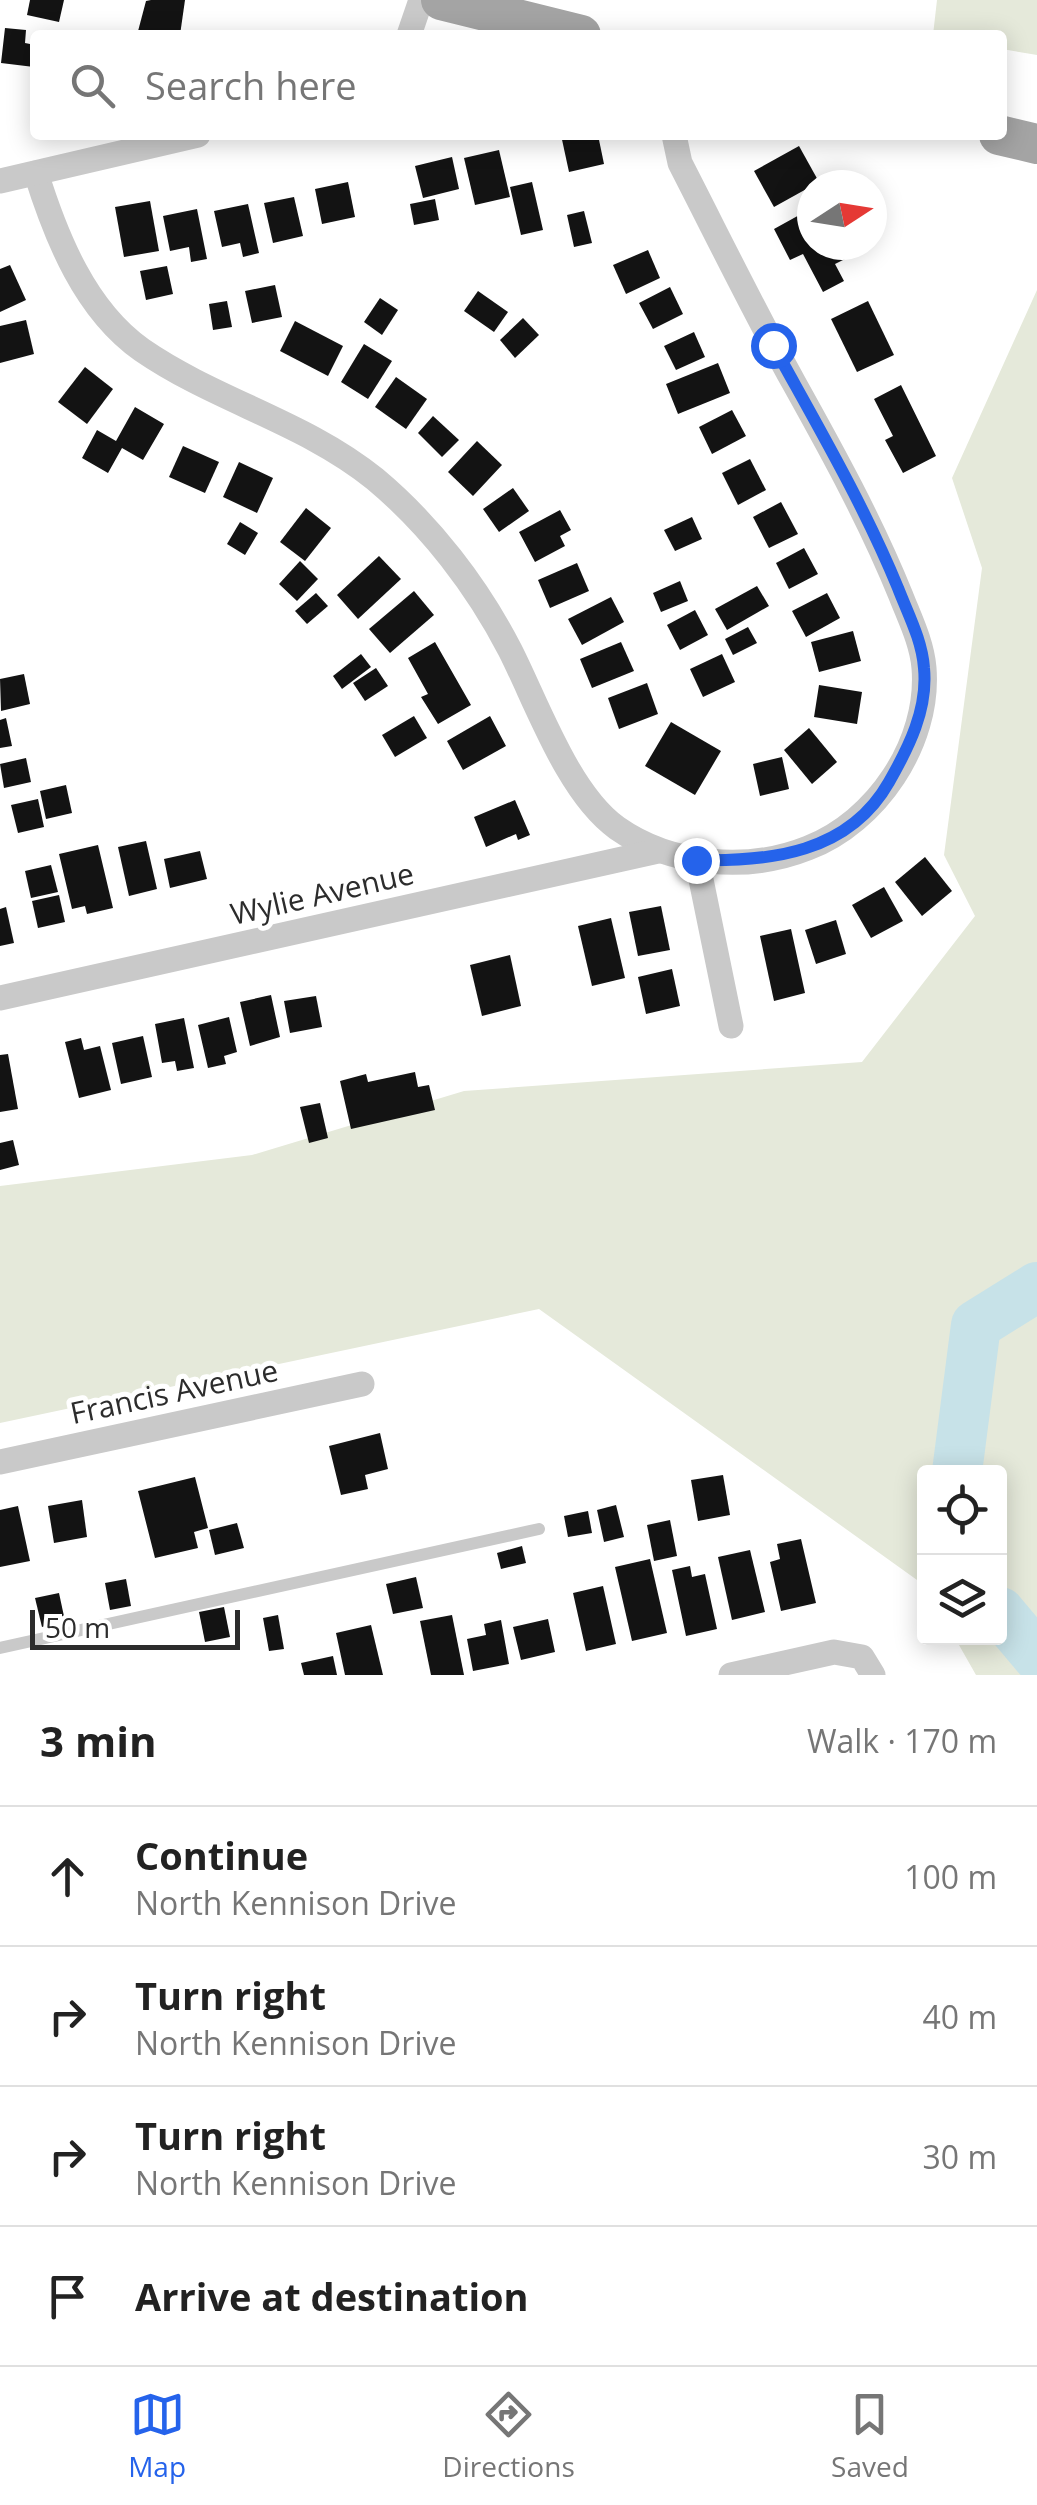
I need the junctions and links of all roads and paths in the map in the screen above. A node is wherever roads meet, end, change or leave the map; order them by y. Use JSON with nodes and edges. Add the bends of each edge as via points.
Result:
{"nodes":[{"id":1,"x":421,"y":0,"type":"edge"},
{"id":2,"x":442,"y":0,"type":"edge"},
{"id":3,"x":411,"y":30,"type":"edge"},
{"id":4,"x":562,"y":30,"type":"edge"},
{"id":5,"x":1007,"y":137,"type":"edge"},
{"id":6,"x":177,"y":140,"type":"edge"},
{"id":7,"x":676,"y":140,"type":"edge"},
{"id":8,"x":1037,"y":144,"type":"edge"},
{"id":9,"x":36,"y":173,"type":"junction"},
{"id":10,"x":0,"y":181,"type":"edge"},
{"id":11,"x":658,"y":851,"type":"junction"},
{"id":12,"x":696,"y":860,"type":"junction"},
{"id":13,"x":0,"y":998,"type":"edge"},
{"id":14,"x":732,"y":1026,"type":"dead end"},
{"id":15,"x":362,"y":1384,"type":"dead end"},
{"id":16,"x":0,"y":1462,"type":"edge"},
{"id":17,"x":540,"y":1529,"type":"dead end"},
{"id":18,"x":0,"y":1648,"type":"edge"},
{"id":19,"x":868,"y":1666,"type":"edge"},
{"id":20,"x":732,"y":1675,"type":"edge"}],
"edges":[{"from":1,"to":3,"type":"street"},
{"from":2,"to":4,"type":"main road"},
{"from":5,"to":8,"type":"main road"},
{"from":6,"to":9,"type":"street"},
{"from":7,"to":12,"type":"street","via":[[689,180],[872,526],[924,668],[922,709],[907,751],[862,816],[834,838],[786,857]]},
{"from":9,"to":10,"type":"street"},
{"from":9,"to":11,"type":"street","via":[[68,260],[139,348],[322,444],[375,479],[436,539],[507,644],[589,797],[615,827]]},
{"from":11,"to":12,"type":"street"},
{"from":11,"to":13,"type":"street","name":"Wylie Avenue"},
{"from":12,"to":14,"type":"street"},
{"from":15,"to":16,"type":"street","name":"Francis Avenue"},
{"from":17,"to":18,"type":"lane"},
{"from":19,"to":20,"type":"street","via":[[834,1652]]}]}
